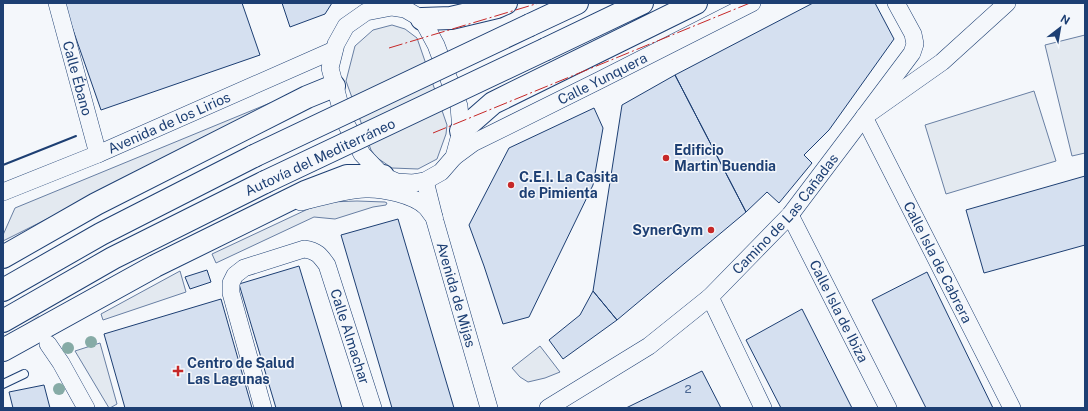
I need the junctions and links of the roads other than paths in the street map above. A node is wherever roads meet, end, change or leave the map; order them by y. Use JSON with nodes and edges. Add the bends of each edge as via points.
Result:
{"nodes":[{"id":1,"x":57,"y":3,"type":"edge"},
{"id":2,"x":577,"y":3,"type":"edge"},
{"id":3,"x":642,"y":3,"type":"edge"},
{"id":4,"x":696,"y":3,"type":"edge"},
{"id":5,"x":752,"y":3,"type":"edge"},
{"id":6,"x":896,"y":3,"type":"edge"},
{"id":7,"x":1007,"y":3,"type":"edge"},
{"id":8,"x":498,"y":4,"type":"edge"},
{"id":9,"x":364,"y":8,"type":"edge"},
{"id":10,"x":413,"y":10,"type":"edge"},
{"id":11,"x":334,"y":50,"type":"junction"},
{"id":12,"x":334,"y":86,"type":"junction"},
{"id":13,"x":864,"y":117,"type":"junction"},
{"id":14,"x":461,"y":131,"type":"junction"},
{"id":15,"x":98,"y":154,"type":"junction"},
{"id":16,"x":454,"y":156,"type":"junction"},
{"id":17,"x":383,"y":176,"type":"junction"},
{"id":18,"x":426,"y":181,"type":"junction"},
{"id":19,"x":3,"y":192,"type":"edge"},
{"id":20,"x":268,"y":211,"type":"junction"},
{"id":21,"x":790,"y":215,"type":"junction"},
{"id":22,"x":434,"y":217,"type":"junction"},
{"id":23,"x":3,"y":257,"type":"edge"},
{"id":24,"x":3,"y":290,"type":"edge"},
{"id":25,"x":710,"y":297,"type":"junction"},
{"id":26,"x":3,"y":321,"type":"edge"},
{"id":27,"x":48,"y":344,"type":"tunnel mouth"},
{"id":28,"x":3,"y":350,"type":"edge"},
{"id":29,"x":24,"y":374,"type":"dead end"},
{"id":30,"x":3,"y":384,"type":"edge"},
{"id":31,"x":86,"y":408,"type":"edge"},
{"id":32,"x":264,"y":408,"type":"edge"},
{"id":33,"x":372,"y":408,"type":"edge"},
{"id":34,"x":489,"y":408,"type":"edge"},
{"id":35,"x":548,"y":408,"type":"edge"},
{"id":36,"x":763,"y":408,"type":"edge"},
{"id":37,"x":888,"y":408,"type":"edge"},
{"id":38,"x":1012,"y":408,"type":"edge"}],
"edges":[{"from":1,"to":15,"type":"street","name":"Calle Ébano"},
{"from":2,"to":24,"type":"highway","name":"Autovía del Mediterráneo","bridge":true,"via":[[254,156],[101,234]]},
{"from":3,"to":26,"type":"highway","name":"Autovía del Mediterráneo","bridge":true,"via":[[265,182],[113,258]]},
{"from":4,"to":14,"type":"highway","via":[[493,103]]},
{"from":5,"to":16,"type":"street","name":"Calle Yunquera","via":[[480,140]]},
{"from":6,"to":13,"type":"street","via":[[913,34],[915,44],[912,52]]},
{"from":7,"to":13,"type":"street","name":"Camino de Las Cañadas","via":[[942,62]]},
{"from":8,"to":10,"type":"highway","via":[[451,18]]},
{"from":9,"to":10,"type":"street","via":[[392,7]]},
{"from":9,"to":11,"type":"street","via":[[346,26]]},
{"from":10,"to":14,"type":"street","via":[[436,45],[459,106]]},
{"from":11,"to":12,"type":"street","via":[[330,68]]},
{"from":11,"to":15,"type":"street","name":"Avenida de los Lirios"},
{"from":12,"to":17,"type":"street","via":[[344,120],[362,154]]},
{"from":12,"to":23,"type":"highway","via":[[307,97],[96,204]]},
{"from":13,"to":21,"type":"street","name":"Camino de Las Cañadas"},
{"from":13,"to":38,"type":"street","name":"Calle Isla de Cabrera"},
{"from":14,"to":16,"type":"street"},
{"from":15,"to":19,"type":"street","name":"Avenida de los Lirios"},
{"from":16,"to":18,"type":"street","via":[[441,172]]},
{"from":17,"to":18,"type":"street","via":[[397,182],[412,184]]},
{"from":17,"to":20,"type":"highway","via":[[347,176],[305,192]]},
{"from":18,"to":22,"type":"street","name":"Avenida de Mijas"},
{"from":20,"to":22,"type":"street","via":[[366,188],[403,195],[426,207]]},
{"from":20,"to":28,"type":"highway","via":[[155,266]]},
{"from":21,"to":25,"type":"street","name":"Camino de Las Cañadas"},
{"from":21,"to":37,"type":"street","name":"Calle Isla de Ibiza"},
{"from":22,"to":34,"type":"street","name":"Avenida de Mijas"},
{"from":25,"to":35,"type":"street","name":"Camino de Las Cañadas","via":[[649,346]]},
{"from":25,"to":36,"type":"street"},
{"from":27,"to":31,"type":"street"},
{"from":29,"to":30,"type":"lane"},
{"from":32,"to":33,"type":"street","name":"Calle Almachar","via":[[231,293],[231,283],[235,275],[244,268],[304,249],[319,254],[327,265]]}]}
